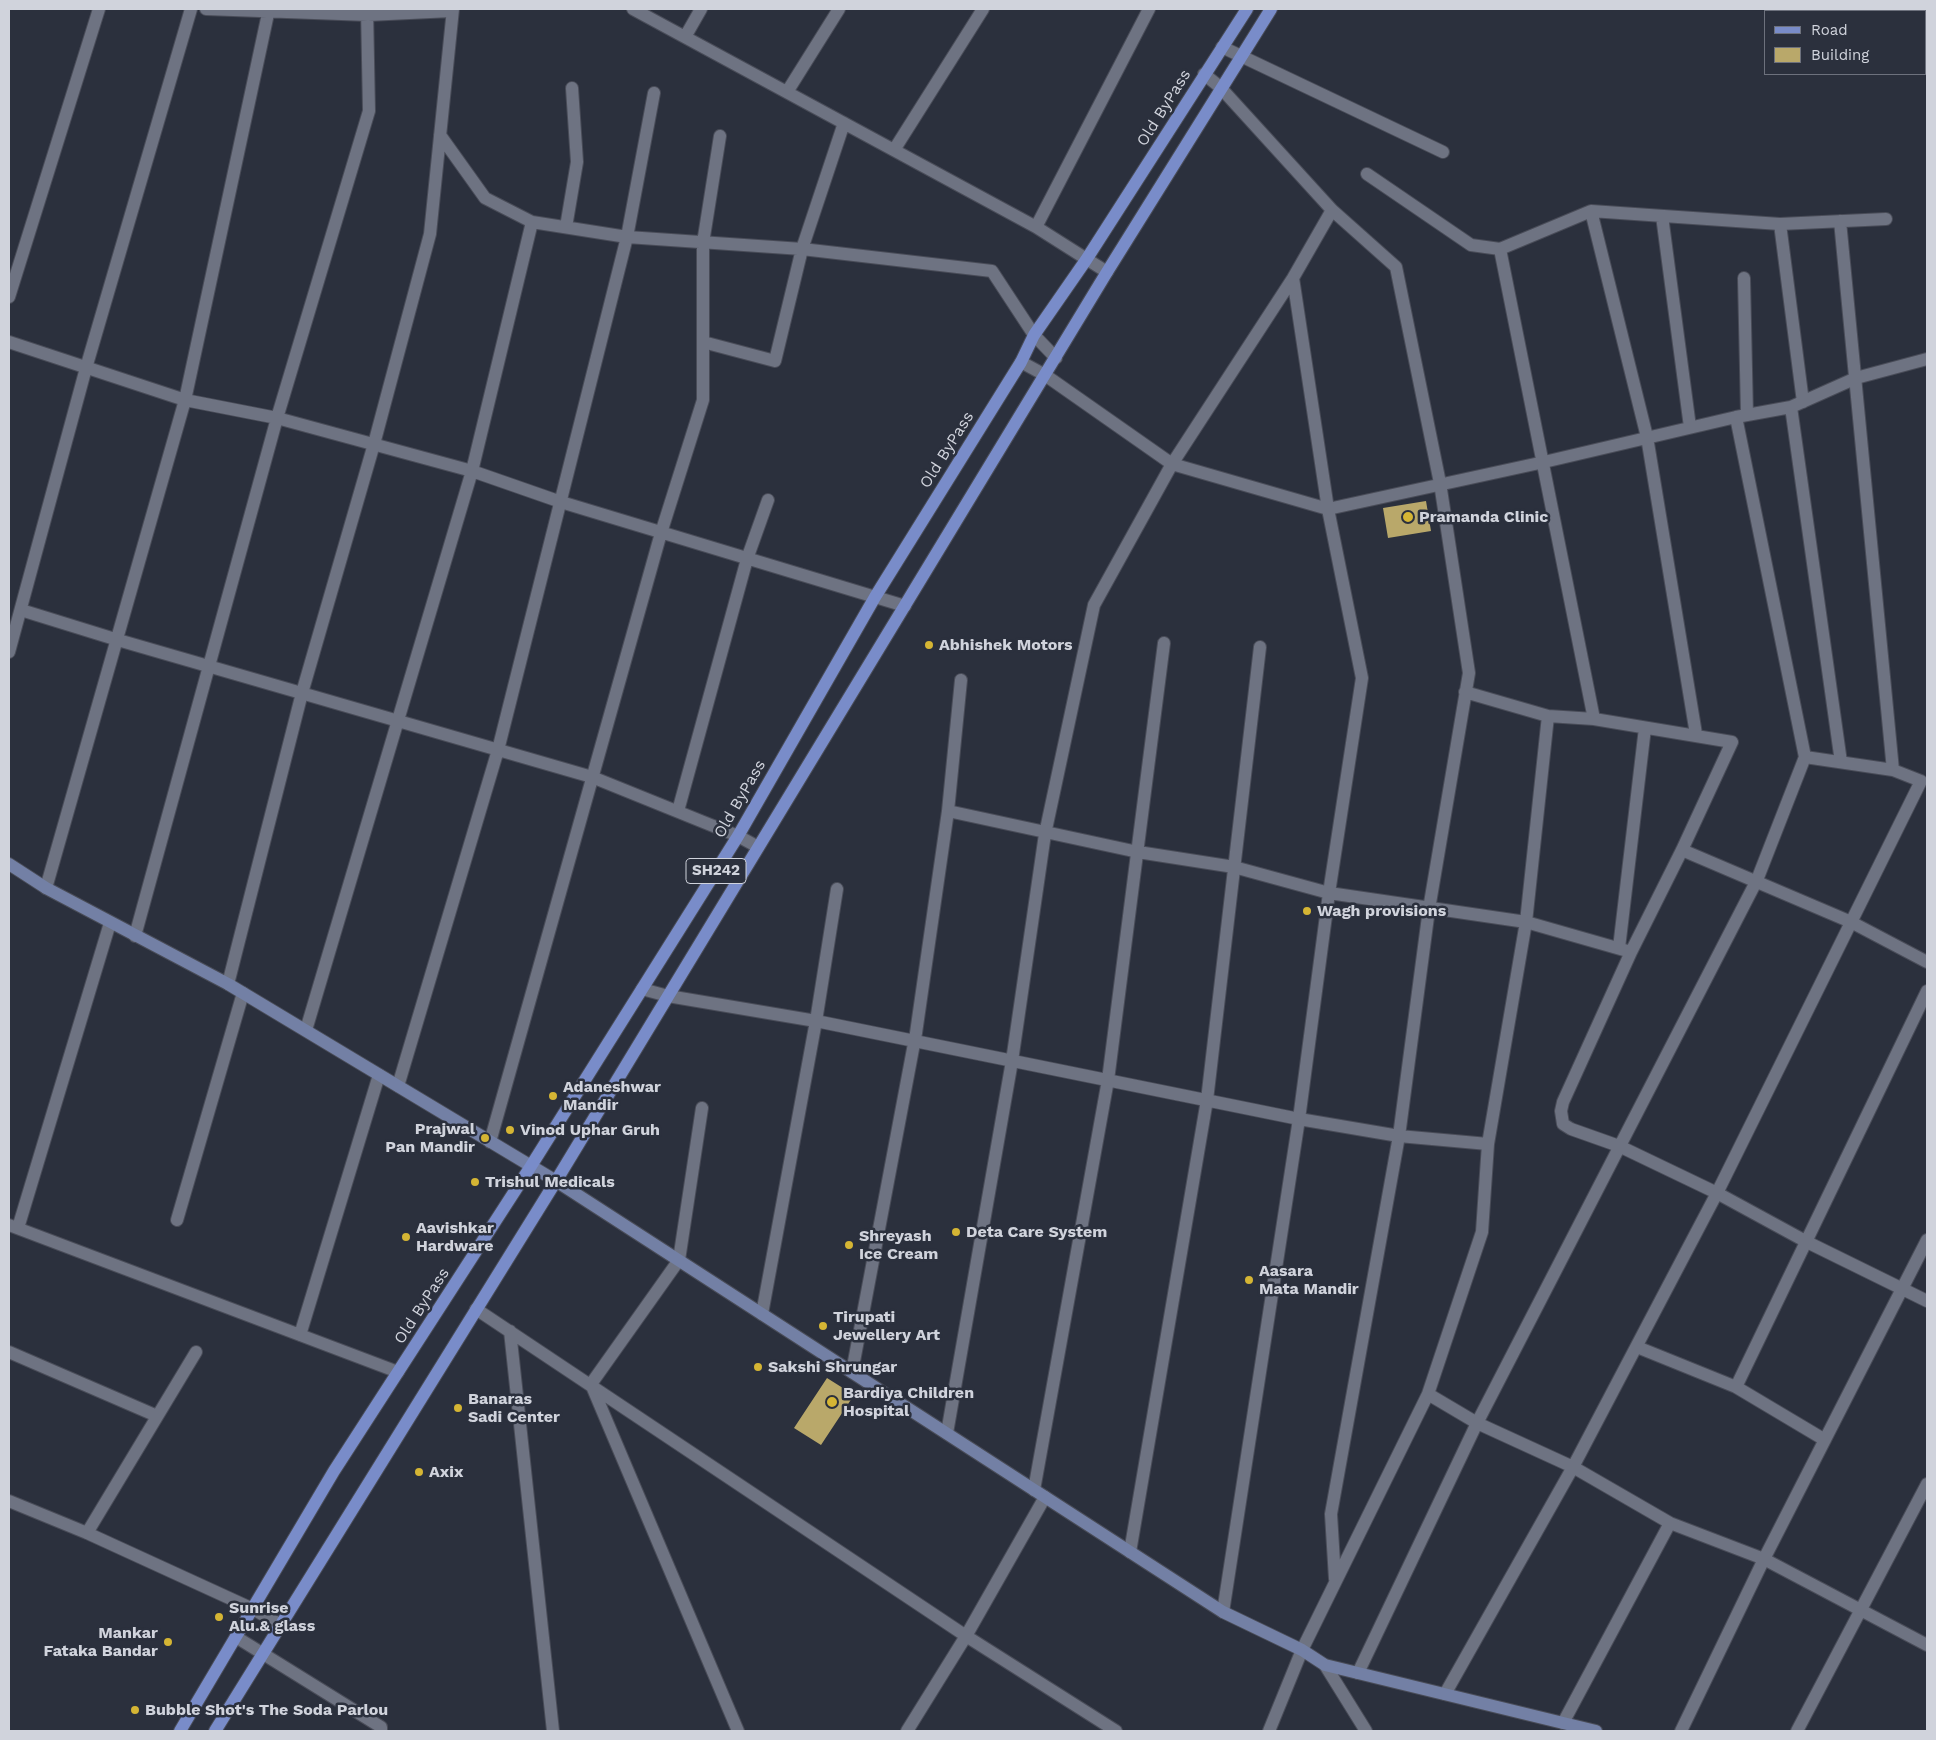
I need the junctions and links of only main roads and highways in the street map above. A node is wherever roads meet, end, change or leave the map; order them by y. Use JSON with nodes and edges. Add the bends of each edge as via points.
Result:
{"nodes":[{"id":1,"x":1247,"y":9,"type":"edge"},
{"id":2,"x":1271,"y":9,"type":"edge"},
{"id":3,"x":9,"y":864,"type":"edge"},
{"id":4,"x":532,"y":1166,"type":"junction"},
{"id":5,"x":556,"y":1181,"type":"junction"},
{"id":6,"x":180,"y":1731,"type":"edge"},
{"id":7,"x":215,"y":1731,"type":"edge"},
{"id":8,"x":1596,"y":1731,"type":"edge"}],
"edges":[{"from":1,"to":4,"type":"main road","name":"Old ByPass","number":"SH242","via":[[1086,260],[1034,335],[1021,362],[875,597],[738,836]]},
{"from":2,"to":5,"type":"main road","number":"SH242","via":[[1107,272]]},
{"from":3,"to":4,"type":"main road","via":[[46,888],[228,984]]},
{"from":4,"to":5,"type":"main road"},
{"from":4,"to":6,"type":"main road","name":"Old ByPass","number":"SH242","via":[[334,1471]]},
{"from":5,"to":7,"type":"main road","number":"SH242"},
{"from":5,"to":8,"type":"main road","via":[[1223,1612],[1302,1650],[1325,1665]]}]}
